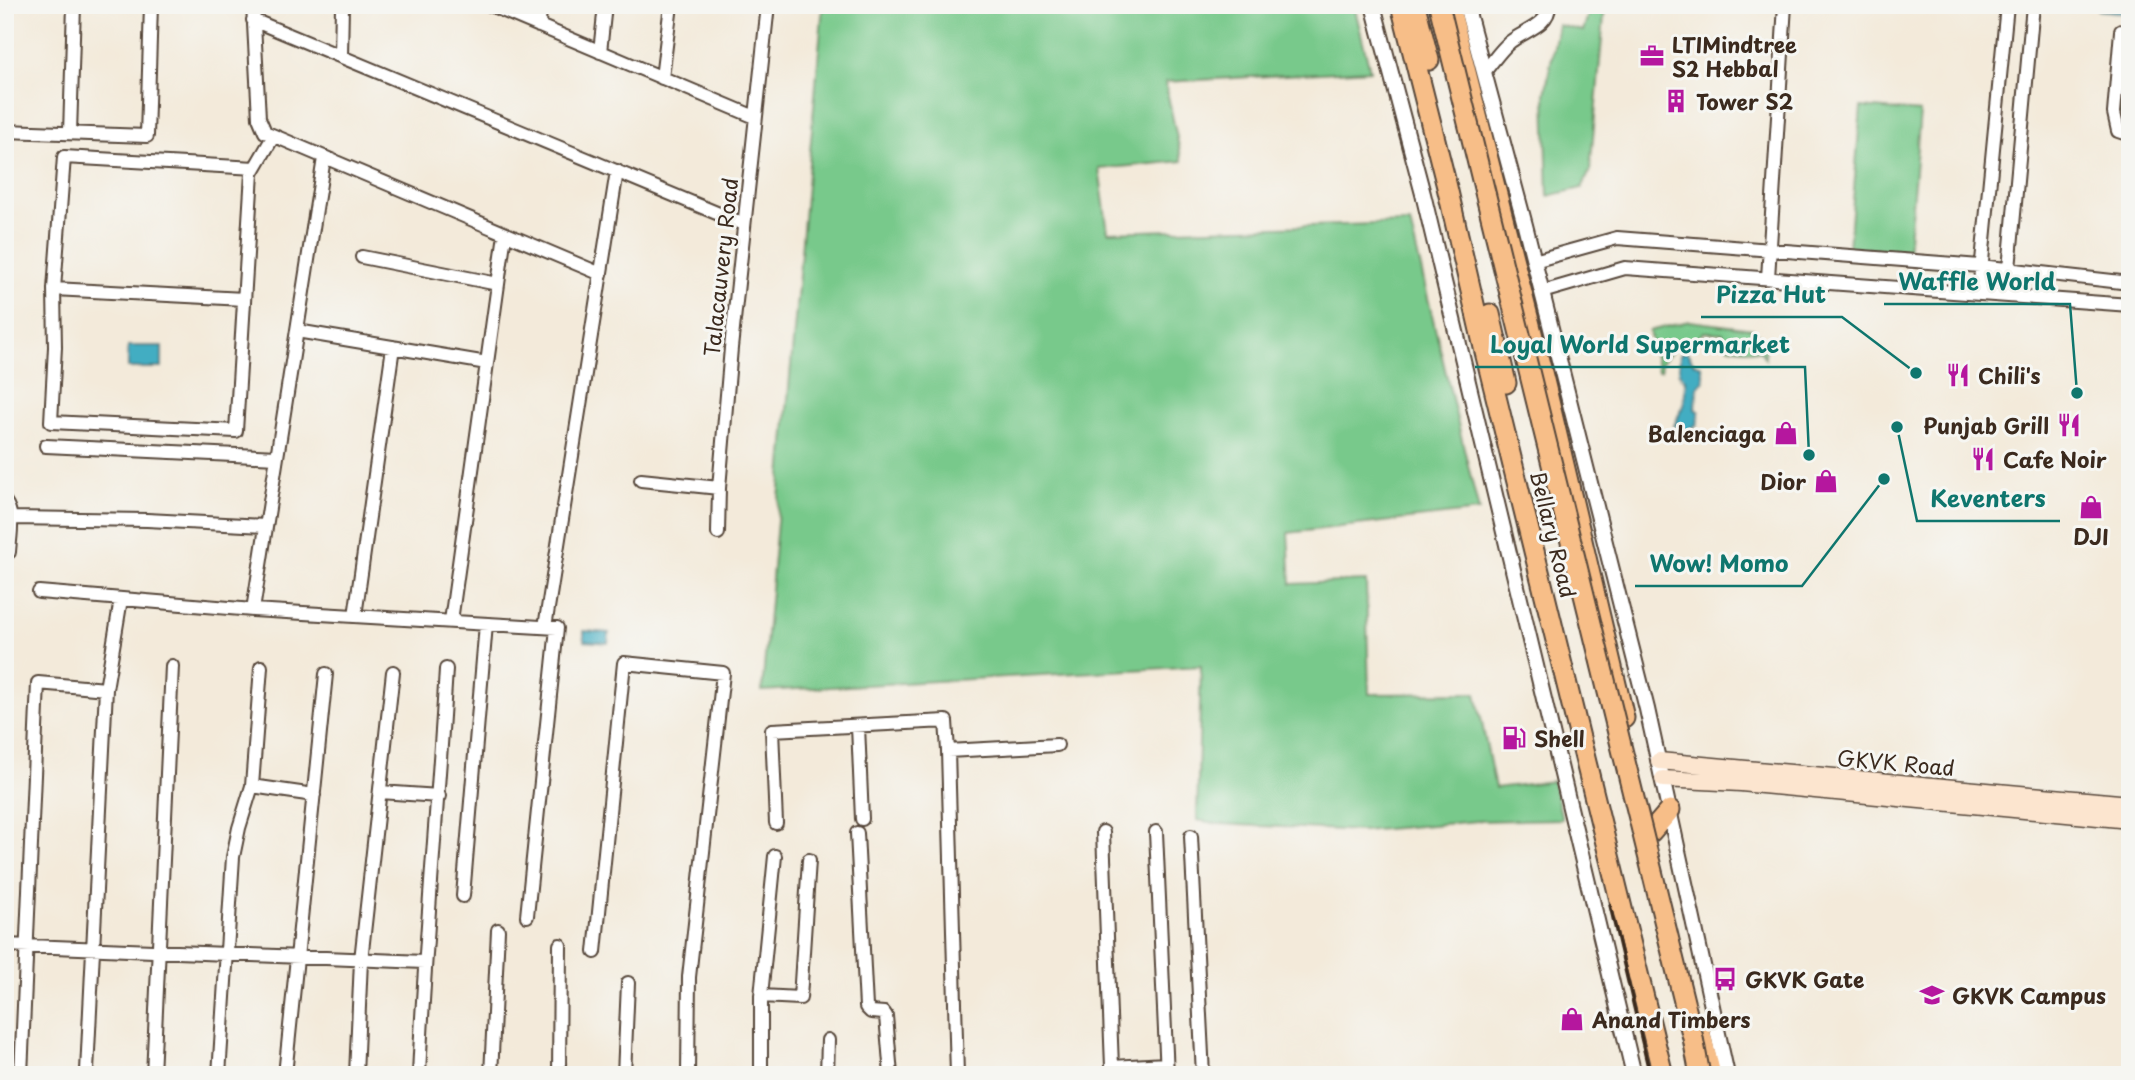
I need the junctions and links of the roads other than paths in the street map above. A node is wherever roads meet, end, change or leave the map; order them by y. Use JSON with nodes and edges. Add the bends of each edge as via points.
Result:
{"nodes":[{"id":1,"x":74,"y":5,"type":"edge"},
{"id":2,"x":151,"y":5,"type":"edge"},
{"id":3,"x":253,"y":5,"type":"edge"},
{"id":4,"x":342,"y":5,"type":"edge"},
{"id":5,"x":490,"y":5,"type":"edge"},
{"id":6,"x":540,"y":5,"type":"edge"},
{"id":7,"x":605,"y":5,"type":"edge"},
{"id":8,"x":671,"y":5,"type":"edge"},
{"id":9,"x":768,"y":5,"type":"edge"},
{"id":10,"x":1373,"y":5,"type":"edge"},
{"id":11,"x":1401,"y":5,"type":"edge"},
{"id":12,"x":1415,"y":5,"type":"edge"},
{"id":13,"x":1439,"y":5,"type":"edge"},
{"id":14,"x":1449,"y":5,"type":"edge"},
{"id":15,"x":1466,"y":5,"type":"edge"},
{"id":16,"x":1549,"y":5,"type":"edge"},
{"id":17,"x":1785,"y":5,"type":"edge"},
{"id":18,"x":2007,"y":5,"type":"edge"},
{"id":19,"x":2033,"y":5,"type":"edge"},
{"id":20,"x":253,"y":20,"type":"junction"},
{"id":21,"x":539,"y":26,"type":"junction"},
{"id":22,"x":2130,"y":32,"type":"edge"},
{"id":23,"x":600,"y":52,"type":"junction"},
{"id":24,"x":341,"y":57,"type":"junction"},
{"id":25,"x":1484,"y":72,"type":"junction"},
{"id":26,"x":662,"y":78,"type":"junction"},
{"id":27,"x":5,"y":99,"type":"edge"},
{"id":28,"x":755,"y":117,"type":"junction"},
{"id":29,"x":5,"y":131,"type":"edge"},
{"id":30,"x":69,"y":133,"type":"junction"},
{"id":31,"x":2130,"y":135,"type":"edge"},
{"id":32,"x":273,"y":137,"type":"junction"},
{"id":33,"x":324,"y":158,"type":"junction"},
{"id":34,"x":255,"y":168,"type":"junction"},
{"id":35,"x":617,"y":172,"type":"junction"},
{"id":36,"x":743,"y":224,"type":"junction"},
{"id":37,"x":505,"y":234,"type":"junction"},
{"id":38,"x":1769,"y":250,"type":"junction"},
{"id":39,"x":362,"y":257,"type":"dead end"},
{"id":40,"x":1534,"y":261,"type":"junction"},
{"id":41,"x":1980,"y":266,"type":"junction"},
{"id":42,"x":2009,"y":270,"type":"junction"},
{"id":43,"x":601,"y":274,"type":"junction"},
{"id":44,"x":1768,"y":278,"type":"junction"},
{"id":45,"x":2130,"y":283,"type":"edge"},
{"id":46,"x":498,"y":284,"type":"junction"},
{"id":47,"x":54,"y":289,"type":"junction"},
{"id":48,"x":1542,"y":292,"type":"junction"},
{"id":49,"x":1979,"y":292,"type":"junction"},
{"id":50,"x":244,"y":299,"type":"junction"},
{"id":51,"x":2130,"y":305,"type":"edge"},
{"id":52,"x":297,"y":331,"type":"junction"},
{"id":53,"x":393,"y":347,"type":"junction"},
{"id":54,"x":487,"y":363,"type":"junction"},
{"id":55,"x":147,"y":425,"type":"junction"},
{"id":56,"x":46,"y":446,"type":"dead end"},
{"id":57,"x":144,"y":451,"type":"junction"},
{"id":58,"x":277,"y":457,"type":"junction"},
{"id":59,"x":641,"y":480,"type":"dead end"},
{"id":60,"x":719,"y":488,"type":"junction"},
{"id":61,"x":5,"y":502,"type":"edge"},
{"id":62,"x":12,"y":518,"type":"junction"},
{"id":63,"x":267,"y":526,"type":"junction"},
{"id":64,"x":718,"y":533,"type":"dead end"},
{"id":65,"x":9,"y":552,"type":"dead end"},
{"id":66,"x":39,"y":592,"type":"dead end"},
{"id":67,"x":121,"y":599,"type":"junction"},
{"id":68,"x":253,"y":610,"type":"junction"},
{"id":69,"x":355,"y":616,"type":"junction"},
{"id":70,"x":451,"y":621,"type":"junction"},
{"id":71,"x":486,"y":624,"type":"junction"},
{"id":72,"x":545,"y":627,"type":"junction"},
{"id":73,"x":172,"y":666,"type":"dead end"},
{"id":74,"x":261,"y":667,"type":"dead end"},
{"id":75,"x":446,"y":668,"type":"dead end"},
{"id":76,"x":393,"y":671,"type":"dead end"},
{"id":77,"x":326,"y":674,"type":"dead end"},
{"id":78,"x":106,"y":689,"type":"junction"},
{"id":79,"x":858,"y":726,"type":"junction"},
{"id":80,"x":1057,"y":745,"type":"dead end"},
{"id":81,"x":947,"y":751,"type":"junction"},
{"id":82,"x":1659,"y":761,"type":"junction"},
{"id":83,"x":1663,"y":779,"type":"junction"},
{"id":84,"x":252,"y":786,"type":"junction"},
{"id":85,"x":380,"y":792,"type":"junction"},
{"id":86,"x":314,"y":794,"type":"junction"},
{"id":87,"x":439,"y":796,"type":"junction"},
{"id":88,"x":2130,"y":804,"type":"edge"},
{"id":89,"x":1670,"y":810,"type":"junction"},
{"id":90,"x":862,"y":819,"type":"dead end"},
{"id":91,"x":2130,"y":820,"type":"edge"},
{"id":92,"x":776,"y":823,"type":"dead end"},
{"id":93,"x":1103,"y":832,"type":"dead end"},
{"id":94,"x":1156,"y":832,"type":"dead end"},
{"id":95,"x":1651,"y":832,"type":"junction"},
{"id":96,"x":857,"y":833,"type":"dead end"},
{"id":97,"x":1191,"y":836,"type":"dead end"},
{"id":98,"x":775,"y":856,"type":"dead end"},
{"id":99,"x":809,"y":860,"type":"dead end"},
{"id":100,"x":463,"y":896,"type":"dead end"},
{"id":101,"x":527,"y":916,"type":"dead end"},
{"id":102,"x":498,"y":930,"type":"dead end"},
{"id":103,"x":5,"y":945,"type":"edge"},
{"id":104,"x":560,"y":945,"type":"dead end"},
{"id":105,"x":27,"y":946,"type":"junction"},
{"id":106,"x":93,"y":949,"type":"junction"},
{"id":107,"x":160,"y":952,"type":"junction"},
{"id":108,"x":595,"y":952,"type":"dead end"},
{"id":109,"x":226,"y":954,"type":"junction"},
{"id":110,"x":295,"y":957,"type":"junction"},
{"id":111,"x":361,"y":960,"type":"junction"},
{"id":112,"x":424,"y":962,"type":"junction"},
{"id":113,"x":628,"y":983,"type":"dead end"},
{"id":114,"x":761,"y":996,"type":"junction"},
{"id":115,"x":828,"y":1040,"type":"dead end"},
{"id":116,"x":1166,"y":1069,"type":"edge"},
{"id":117,"x":87,"y":1071,"type":"dead end"},
{"id":118,"x":1712,"y":1074,"type":"edge"},
{"id":119,"x":21,"y":1075,"type":"edge"},
{"id":120,"x":153,"y":1075,"type":"edge"},
{"id":121,"x":219,"y":1075,"type":"edge"},
{"id":122,"x":285,"y":1075,"type":"edge"},
{"id":123,"x":356,"y":1075,"type":"edge"},
{"id":124,"x":419,"y":1075,"type":"edge"},
{"id":125,"x":491,"y":1075,"type":"edge"},
{"id":126,"x":559,"y":1075,"type":"edge"},
{"id":127,"x":624,"y":1075,"type":"edge"},
{"id":128,"x":688,"y":1075,"type":"edge"},
{"id":129,"x":761,"y":1075,"type":"edge"},
{"id":130,"x":827,"y":1075,"type":"edge"},
{"id":131,"x":891,"y":1075,"type":"edge"},
{"id":132,"x":957,"y":1075,"type":"edge"},
{"id":133,"x":1203,"y":1075,"type":"edge"},
{"id":134,"x":1634,"y":1075,"type":"edge"},
{"id":135,"x":1663,"y":1075,"type":"edge"},
{"id":136,"x":1674,"y":1075,"type":"edge"}],
"edges":[{"from":1,"to":30,"type":"street"},
{"from":2,"to":30,"type":"street","via":[[147,136]]},
{"from":3,"to":20,"type":"street"},
{"from":4,"to":24,"type":"street"},
{"from":5,"to":21,"type":"street"},
{"from":6,"to":21,"type":"street"},
{"from":7,"to":23,"type":"street"},
{"from":8,"to":26,"type":"street"},
{"from":9,"to":28,"type":"street","name":"Talacauvery Road"},
{"from":10,"to":134,"type":"street","via":[[1423,194]]},
{"from":11,"to":135,"type":"highway","name":"Bellary Road"},
{"from":12,"to":136,"type":"highway","name":"Bellary Road"},
{"from":13,"to":118,"type":"highway","name":"Bellary Road","bridge":true,"via":[[1693,1038]]},
{"from":14,"to":95,"type":"highway","name":"Bellary Road"},
{"from":15,"to":25,"type":"street"},
{"from":16,"to":25,"type":"street","via":[[1544,20],[1508,43]]},
{"from":17,"to":38,"type":"street"},
{"from":18,"to":41,"type":"street"},
{"from":19,"to":42,"type":"street"},
{"from":20,"to":24,"type":"street"},
{"from":20,"to":32,"type":"street","via":[[259,118],[262,129]]},
{"from":21,"to":23,"type":"street"},
{"from":22,"to":31,"type":"street","via":[[2121,31],[2114,113],[2118,131]]},
{"from":23,"to":26,"type":"street"},
{"from":24,"to":35,"type":"street"},
{"from":25,"to":40,"type":"street"},
{"from":26,"to":28,"type":"street"},
{"from":27,"to":29,"type":"street"},
{"from":28,"to":36,"type":"street","name":"Talacauvery Road"},
{"from":29,"to":30,"type":"street"},
{"from":32,"to":33,"type":"street"},
{"from":32,"to":34,"type":"street"},
{"from":33,"to":37,"type":"street"},
{"from":33,"to":52,"type":"street"},
{"from":34,"to":47,"type":"street","via":[[64,157]]},
{"from":34,"to":50,"type":"street"},
{"from":35,"to":36,"type":"street"},
{"from":35,"to":43,"type":"street"},
{"from":36,"to":60,"type":"street","name":"Talacauvery Road"},
{"from":37,"to":43,"type":"street"},
{"from":37,"to":46,"type":"street"},
{"from":38,"to":40,"type":"street","via":[[1617,238]]},
{"from":38,"to":41,"type":"street"},
{"from":38,"to":44,"type":"street"},
{"from":39,"to":46,"type":"street"},
{"from":40,"to":48,"type":"street"},
{"from":41,"to":42,"type":"street"},
{"from":41,"to":49,"type":"street"},
{"from":42,"to":45,"type":"street"},
{"from":43,"to":72,"type":"street"},
{"from":44,"to":48,"type":"street","via":[[1625,268]]},
{"from":44,"to":49,"type":"street"},
{"from":46,"to":54,"type":"street"},
{"from":47,"to":50,"type":"street"},
{"from":47,"to":55,"type":"street","via":[[51,422]]},
{"from":48,"to":82,"type":"street"},
{"from":49,"to":51,"type":"street"},
{"from":50,"to":55,"type":"street","via":[[236,431]]},
{"from":52,"to":53,"type":"street"},
{"from":52,"to":58,"type":"street"},
{"from":53,"to":54,"type":"street"},
{"from":53,"to":69,"type":"street"},
{"from":54,"to":70,"type":"street"},
{"from":55,"to":57,"type":"street"},
{"from":56,"to":57,"type":"street"},
{"from":57,"to":58,"type":"street"},
{"from":58,"to":63,"type":"street"},
{"from":59,"to":60,"type":"street"},
{"from":60,"to":64,"type":"street","name":"Talacauvery Road"},
{"from":61,"to":62,"type":"street"},
{"from":62,"to":63,"type":"street"},
{"from":62,"to":65,"type":"street"},
{"from":63,"to":68,"type":"street"},
{"from":66,"to":67,"type":"street"},
{"from":67,"to":68,"type":"street"},
{"from":67,"to":78,"type":"street"},
{"from":68,"to":69,"type":"street"},
{"from":69,"to":70,"type":"street"},
{"from":70,"to":71,"type":"street"},
{"from":71,"to":72,"type":"street"},
{"from":71,"to":100,"type":"street"},
{"from":72,"to":101,"type":"street","via":[[557,628]]},
{"from":73,"to":107,"type":"street"},
{"from":74,"to":84,"type":"street"},
{"from":75,"to":87,"type":"street"},
{"from":76,"to":85,"type":"street"},
{"from":77,"to":86,"type":"street"},
{"from":78,"to":105,"type":"street","via":[[38,683]]},
{"from":78,"to":106,"type":"street"},
{"from":79,"to":81,"type":"street","via":[[946,722]]},
{"from":79,"to":90,"type":"street"},
{"from":79,"to":92,"type":"street","via":[[772,730]]},
{"from":80,"to":81,"type":"street"},
{"from":81,"to":132,"type":"street"},
{"from":82,"to":83,"type":"street"},
{"from":82,"to":88,"type":"main road","name":"GKVK Road"},
{"from":83,"to":89,"type":"street"},
{"from":83,"to":91,"type":"main road","name":"GKVK Road"},
{"from":84,"to":86,"type":"street"},
{"from":84,"to":109,"type":"street","via":[[233,857]]},
{"from":85,"to":87,"type":"street"},
{"from":85,"to":111,"type":"street"},
{"from":86,"to":110,"type":"street"},
{"from":87,"to":112,"type":"street"},
{"from":89,"to":95,"type":"highway"},
{"from":89,"to":118,"type":"street"},
{"from":93,"to":116,"type":"street","via":[[1112,1066]]},
{"from":94,"to":116,"type":"street"},
{"from":95,"to":118,"type":"highway","name":"Bellary Road"},
{"from":96,"to":131,"type":"street","via":[[866,1007],[886,1016]]},
{"from":97,"to":133,"type":"street"},
{"from":98,"to":114,"type":"street"},
{"from":99,"to":114,"type":"street","via":[[800,998]]},
{"from":102,"to":125,"type":"street"},
{"from":103,"to":105,"type":"street"},
{"from":104,"to":126,"type":"street"},
{"from":105,"to":106,"type":"street"},
{"from":105,"to":119,"type":"street"},
{"from":106,"to":107,"type":"street"},
{"from":106,"to":117,"type":"street"},
{"from":107,"to":109,"type":"street"},
{"from":107,"to":120,"type":"street"},
{"from":108,"to":128,"type":"street","via":[[624,663],[723,673],[689,977]]},
{"from":109,"to":110,"type":"street"},
{"from":109,"to":121,"type":"street"},
{"from":110,"to":111,"type":"street"},
{"from":110,"to":122,"type":"street"},
{"from":111,"to":112,"type":"street"},
{"from":111,"to":123,"type":"street"},
{"from":112,"to":124,"type":"street"},
{"from":113,"to":127,"type":"street"},
{"from":114,"to":129,"type":"street"},
{"from":115,"to":130,"type":"street"}]}
